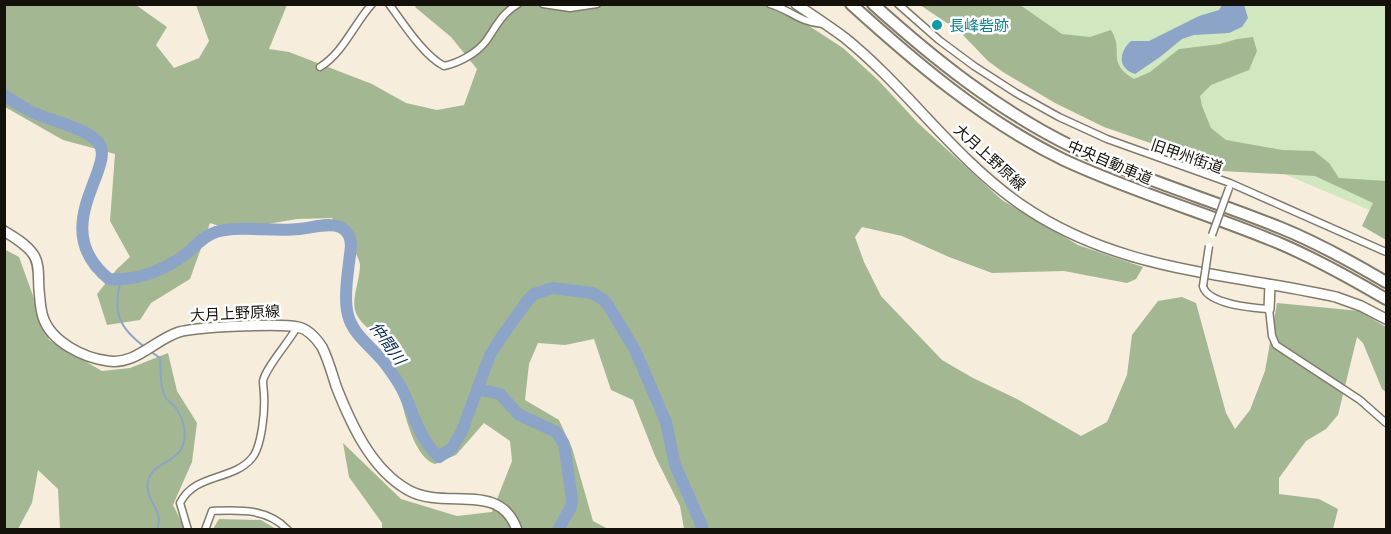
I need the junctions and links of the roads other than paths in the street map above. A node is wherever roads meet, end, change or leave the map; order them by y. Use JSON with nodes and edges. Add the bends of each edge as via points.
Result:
{"nodes":[{"id":1,"x":372,"y":4,"type":"edge"},
{"id":2,"x":389,"y":4,"type":"edge"},
{"id":3,"x":518,"y":4,"type":"edge"},
{"id":4,"x":543,"y":4,"type":"edge"},
{"id":5,"x":597,"y":4,"type":"edge"},
{"id":6,"x":770,"y":4,"type":"edge"},
{"id":7,"x":796,"y":4,"type":"edge"},
{"id":8,"x":851,"y":4,"type":"edge"},
{"id":9,"x":873,"y":4,"type":"edge"},
{"id":10,"x":898,"y":4,"type":"edge"},
{"id":11,"x":826,"y":24,"type":"junction"},
{"id":12,"x":320,"y":67,"type":"dead end"},
{"id":13,"x":1229,"y":186,"type":"junction"},
{"id":14,"x":4,"y":231,"type":"edge"},
{"id":15,"x":1386,"y":252,"type":"edge"},
{"id":16,"x":1386,"y":282,"type":"edge"},
{"id":17,"x":1270,"y":285,"type":"junction"},
{"id":18,"x":1386,"y":299,"type":"edge"},
{"id":19,"x":1269,"y":309,"type":"junction"},
{"id":20,"x":1386,"y":319,"type":"edge"},
{"id":21,"x":297,"y":327,"type":"junction"},
{"id":22,"x":1386,"y":423,"type":"edge"},
{"id":23,"x":188,"y":530,"type":"edge"},
{"id":24,"x":205,"y":530,"type":"edge"},
{"id":25,"x":288,"y":530,"type":"edge"},
{"id":26,"x":517,"y":530,"type":"edge"}],
"edges":[{"from":1,"to":12,"type":"street","via":[[330,61]]},
{"from":2,"to":3,"type":"street","via":[[423,47],[444,66],[480,48],[504,14]]},
{"from":4,"to":5,"type":"street","via":[[570,8]]},
{"from":6,"to":11,"type":"street","via":[[804,21]]},
{"from":7,"to":11,"type":"main road","name":"大月上野原線"},
{"from":8,"to":18,"type":"highway","name":"中央自動車道","via":[[944,84],[1032,143],[1100,176],[1319,261]]},
{"from":9,"to":16,"type":"highway","name":"中央自動車道","via":[[951,71],[1072,147],[1283,229]]},
{"from":10,"to":13,"type":"street","name":"旧甲州街道","via":[[974,66],[1050,112],[1107,139]]},
{"from":11,"to":17,"type":"main road","name":"大月上野原線","via":[[860,51],[984,176],[1041,218],[1132,258]]},
{"from":13,"to":15,"type":"street"},
{"from":13,"to":19,"type":"street","name":"旧甲州街道","bridge":true,"via":[[1209,246],[1203,286],[1217,300]]},
{"from":14,"to":21,"type":"main road","name":"大月上野原線","via":[[28,248],[36,261],[46,325],[61,341],[88,355],[111,362],[125,361],[170,336],[193,329]]},
{"from":17,"to":19,"type":"main road"},
{"from":17,"to":20,"type":"main road","name":"大月上野原線","via":[[1349,301]]},
{"from":19,"to":22,"type":"street","via":[[1272,336],[1280,349],[1355,396]]},
{"from":21,"to":23,"type":"street","via":[[264,380],[262,428],[253,457],[242,468],[186,492],[180,502]]},
{"from":21,"to":26,"type":"main road","name":"大月上野原線","via":[[309,332],[322,347],[353,425],[389,477],[430,498],[495,502],[510,515]]},
{"from":24,"to":25,"type":"street","via":[[212,512],[242,510],[268,515]]}]}
